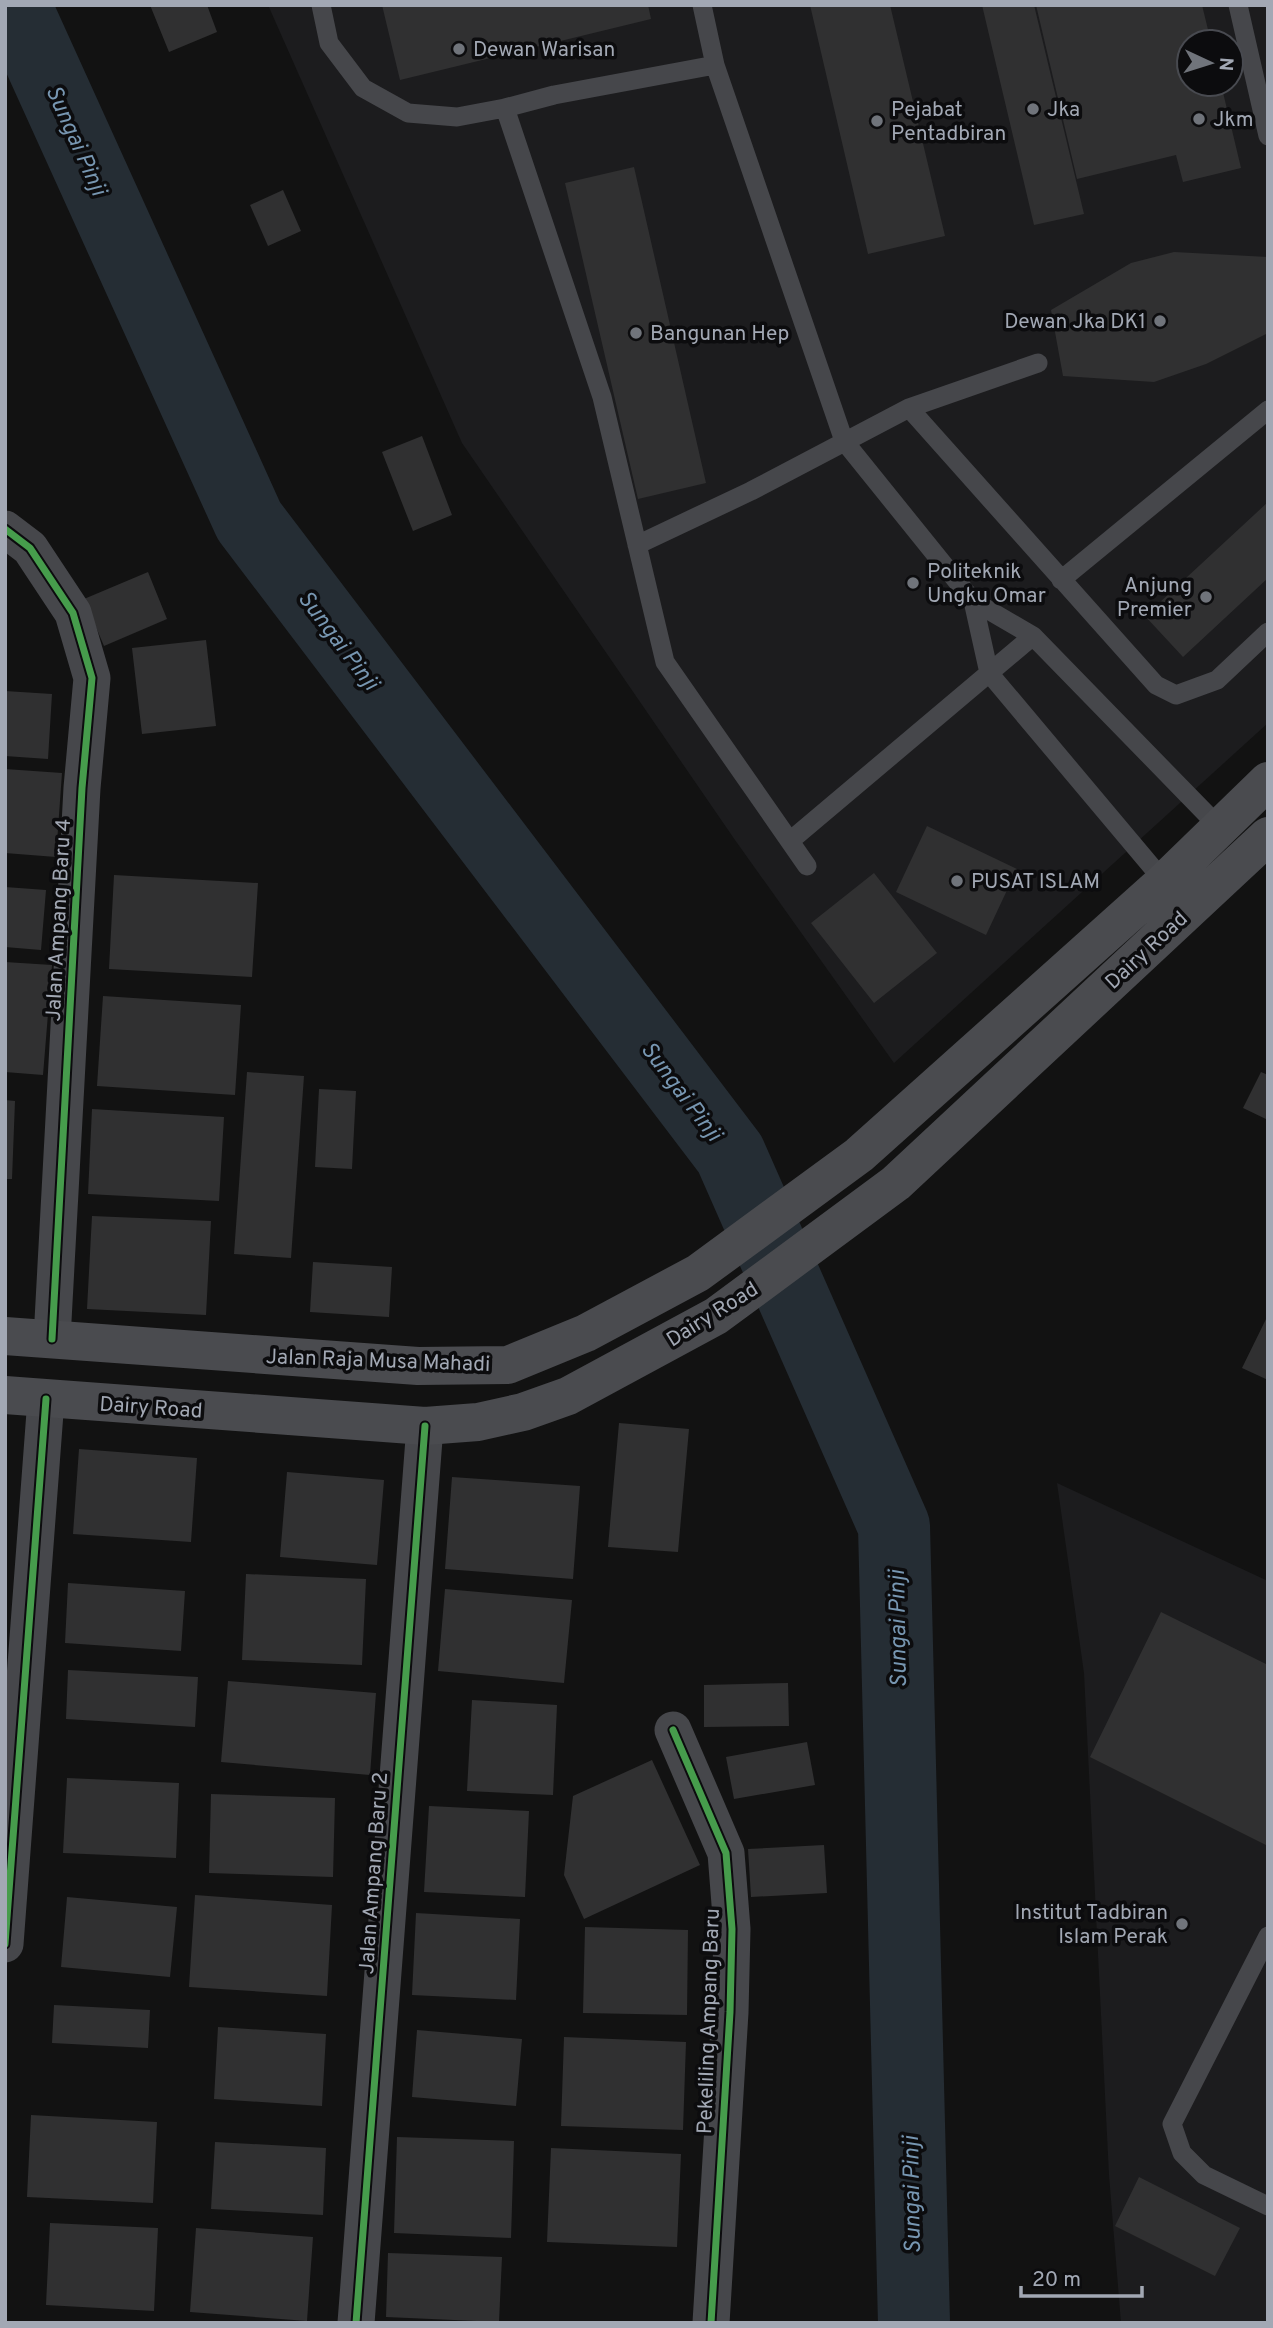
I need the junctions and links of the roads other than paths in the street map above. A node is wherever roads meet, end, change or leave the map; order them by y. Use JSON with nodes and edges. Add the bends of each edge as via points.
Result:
{"nodes":[{"id":1,"x":321,"y":5,"type":"edge"},
{"id":2,"x":702,"y":5,"type":"edge"},
{"id":3,"x":1238,"y":5,"type":"edge"},
{"id":4,"x":715,"y":65,"type":"junction"},
{"id":5,"x":506,"y":108,"type":"junction"},
{"id":6,"x":1268,"y":136,"type":"edge"},
{"id":7,"x":1038,"y":363,"type":"dead end"},
{"id":8,"x":909,"y":408,"type":"junction"},
{"id":9,"x":1268,"y":410,"type":"edge"},
{"id":10,"x":844,"y":442,"type":"junction"},
{"id":11,"x":5,"y":529,"type":"edge"},
{"id":12,"x":637,"y":545,"type":"junction"},
{"id":13,"x":1061,"y":580,"type":"junction"},
{"id":14,"x":974,"y":601,"type":"junction"},
{"id":15,"x":1268,"y":632,"type":"edge"},
{"id":16,"x":1033,"y":636,"type":"junction"},
{"id":17,"x":989,"y":673,"type":"junction"},
{"id":18,"x":1268,"y":781,"type":"edge"},
{"id":19,"x":1220,"y":827,"type":"junction"},
{"id":20,"x":790,"y":841,"type":"junction"},
{"id":21,"x":1257,"y":846,"type":"edge"},
{"id":22,"x":807,"y":866,"type":"dead end"},
{"id":23,"x":1164,"y":881,"type":"junction"},
{"id":24,"x":1188,"y":910,"type":"junction"},
{"id":25,"x":859,"y":1155,"type":"joint"},
{"id":26,"x":5,"y":1336,"type":"edge"},
{"id":27,"x":52,"y":1339,"type":"junction"},
{"id":28,"x":5,"y":1395,"type":"edge"},
{"id":29,"x":46,"y":1399,"type":"junction"},
{"id":30,"x":425,"y":1426,"type":"junction"},
{"id":31,"x":673,"y":1730,"type":"dead end"},
{"id":32,"x":1268,"y":1936,"type":"edge"},
{"id":33,"x":5,"y":1944,"type":"edge"},
{"id":34,"x":1268,"y":2206,"type":"edge"},
{"id":35,"x":356,"y":2323,"type":"edge"},
{"id":36,"x":711,"y":2323,"type":"edge"}],
"edges":[{"from":1,"to":5,"type":"lane","via":[[329,43],[363,88],[408,113],[457,117]]},
{"from":2,"to":4,"type":"lane"},
{"from":3,"to":6,"type":"lane"},
{"from":4,"to":5,"type":"lane"},
{"from":4,"to":10,"type":"lane"},
{"from":5,"to":12,"type":"lane","via":[[601,397]]},
{"from":7,"to":8,"type":"lane"},
{"from":8,"to":10,"type":"lane"},
{"from":8,"to":13,"type":"lane"},
{"from":9,"to":13,"type":"lane"},
{"from":10,"to":12,"type":"lane"},
{"from":10,"to":14,"type":"lane"},
{"from":11,"to":27,"type":"street","name":"Jalan Ampang Baru 4","via":[[30,548],[73,614],[92,678]]},
{"from":12,"to":20,"type":"lane","via":[[665,662]]},
{"from":13,"to":15,"type":"lane","via":[[1156,685],[1176,695],[1217,680]]},
{"from":14,"to":16,"type":"lane"},
{"from":14,"to":17,"type":"lane"},
{"from":16,"to":17,"type":"lane"},
{"from":16,"to":19,"type":"lane"},
{"from":17,"to":20,"type":"lane"},
{"from":17,"to":23,"type":"lane"},
{"from":18,"to":19,"type":"main road","name":"Dairy Road"},
{"from":19,"to":21,"type":"lane"},
{"from":19,"to":23,"type":"main road","name":"Dairy Road"},
{"from":20,"to":22,"type":"lane"},
{"from":21,"to":24,"type":"main road","name":"Dairy Road"},
{"from":23,"to":24,"type":"lane"},
{"from":23,"to":25,"type":"main road","name":"Dairy Road"},
{"from":24,"to":30,"type":"main road","name":"Dairy Road","via":[[906,1174],[716,1316],[568,1396],[478,1422]]},
{"from":25,"to":27,"type":"main road","name":"Jalan Raja Musa Mahadi","via":[[698,1273],[586,1333],[509,1365],[418,1366]]},
{"from":26,"to":27,"type":"main road","name":"Jalan Raja Musa Mahadi"},
{"from":28,"to":29,"type":"main road","name":"Dairy Road"},
{"from":29,"to":30,"type":"main road","name":"Dairy Road"},
{"from":29,"to":33,"type":"street"},
{"from":30,"to":35,"type":"street","name":"Jalan Ampang Baru 2"},
{"from":31,"to":36,"type":"street","name":"Pekeliling Ampang Baru","via":[[726,1853],[732,1929]]},
{"from":32,"to":34,"type":"lane","via":[[1172,2124],[1182,2153],[1204,2175]]}]}
